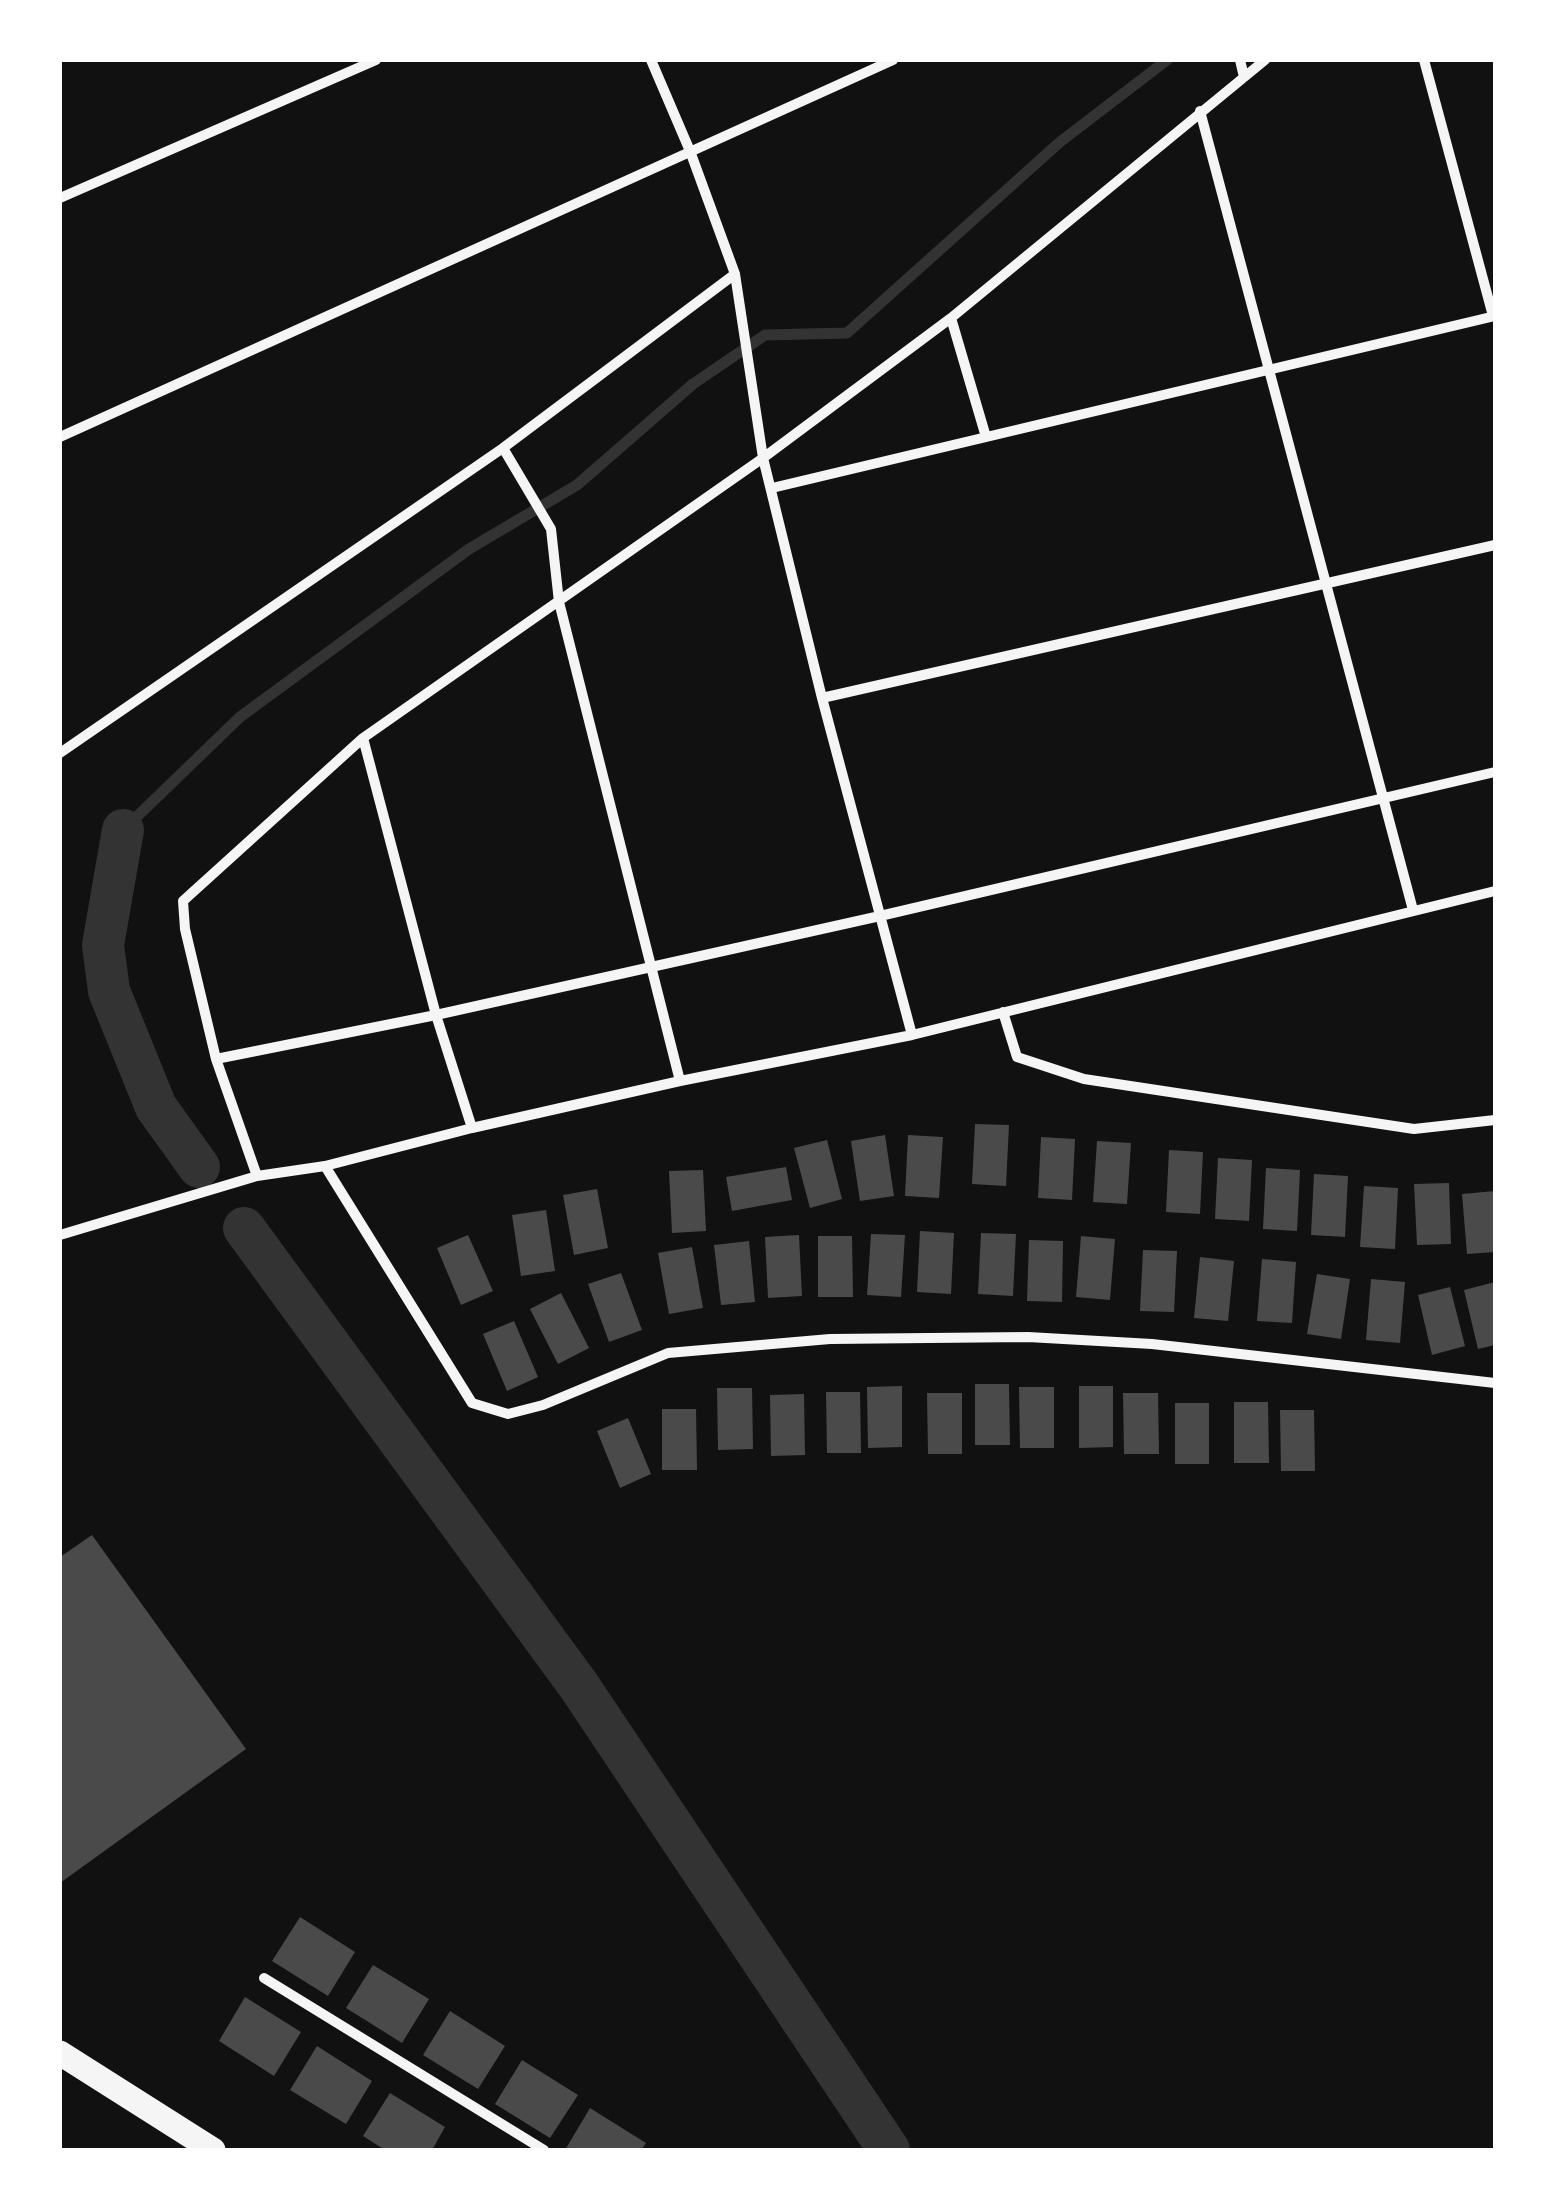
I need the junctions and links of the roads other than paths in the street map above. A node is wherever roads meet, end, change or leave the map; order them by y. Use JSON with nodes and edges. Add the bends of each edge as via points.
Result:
{"nodes":[{"id":1,"x":376,"y":60,"type":"edge"},
{"id":2,"x":650,"y":60,"type":"edge"},
{"id":3,"x":893,"y":60,"type":"edge"},
{"id":4,"x":1240,"y":60,"type":"edge"},
{"id":5,"x":1265,"y":60,"type":"edge"},
{"id":6,"x":1424,"y":60,"type":"edge"},
{"id":7,"x":1244,"y":77,"type":"junction"},
{"id":8,"x":1200,"y":111,"type":"junction"},
{"id":9,"x":690,"y":151,"type":"junction"},
{"id":10,"x":60,"y":198,"type":"edge"},
{"id":11,"x":736,"y":274,"type":"junction"},
{"id":12,"x":1494,"y":316,"type":"edge"},
{"id":13,"x":951,"y":318,"type":"junction"},
{"id":14,"x":1269,"y":370,"type":"junction"},
{"id":15,"x":60,"y":437,"type":"edge"},
{"id":16,"x":986,"y":437,"type":"junction"},
{"id":17,"x":503,"y":448,"type":"junction"},
{"id":18,"x":763,"y":458,"type":"junction"},
{"id":19,"x":772,"y":488,"type":"junction"},
{"id":20,"x":1495,"y":545,"type":"edge"},
{"id":21,"x":1326,"y":584,"type":"junction"},
{"id":22,"x":559,"y":602,"type":"junction"},
{"id":23,"x":822,"y":698,"type":"junction"},
{"id":24,"x":363,"y":738,"type":"junction"},
{"id":25,"x":60,"y":753,"type":"edge"},
{"id":26,"x":1495,"y":772,"type":"edge"},
{"id":27,"x":1383,"y":796,"type":"junction"},
{"id":28,"x":1495,"y":891,"type":"edge"},
{"id":29,"x":1413,"y":910,"type":"junction"},
{"id":30,"x":880,"y":916,"type":"junction"},
{"id":31,"x":652,"y":965,"type":"junction"},
{"id":32,"x":1003,"y":1012,"type":"junction"},
{"id":33,"x":436,"y":1015,"type":"junction"},
{"id":34,"x":912,"y":1035,"type":"junction"},
{"id":35,"x":216,"y":1059,"type":"junction"},
{"id":36,"x":680,"y":1081,"type":"junction"},
{"id":37,"x":1495,"y":1120,"type":"edge"},
{"id":38,"x":472,"y":1128,"type":"junction"},
{"id":39,"x":325,"y":1166,"type":"junction"},
{"id":40,"x":257,"y":1176,"type":"junction"},
{"id":41,"x":60,"y":1235,"type":"edge"},
{"id":42,"x":1495,"y":1383,"type":"edge"},
{"id":43,"x":264,"y":1978,"type":"dead end"},
{"id":44,"x":60,"y":2053,"type":"edge"},
{"id":45,"x":213,"y":2150,"type":"edge"},
{"id":46,"x":544,"y":2150,"type":"edge"}],
"edges":[{"from":1,"to":10,"type":"street"},
{"from":2,"to":9,"type":"street"},
{"from":3,"to":9,"type":"street"},
{"from":4,"to":7,"type":"street"},
{"from":5,"to":7,"type":"street"},
{"from":6,"to":12,"type":"street"},
{"from":7,"to":8,"type":"street"},
{"from":8,"to":13,"type":"street"},
{"from":8,"to":14,"type":"street"},
{"from":9,"to":11,"type":"street"},
{"from":9,"to":15,"type":"street"},
{"from":11,"to":17,"type":"street"},
{"from":11,"to":18,"type":"street"},
{"from":12,"to":14,"type":"street"},
{"from":13,"to":16,"type":"street"},
{"from":13,"to":18,"type":"street"},
{"from":14,"to":16,"type":"street"},
{"from":14,"to":21,"type":"street"},
{"from":16,"to":19,"type":"street"},
{"from":17,"to":22,"type":"street","via":[[551,529]]},
{"from":17,"to":25,"type":"street"},
{"from":18,"to":19,"type":"street"},
{"from":18,"to":22,"type":"street"},
{"from":19,"to":23,"type":"street"},
{"from":20,"to":21,"type":"street"},
{"from":21,"to":23,"type":"street"},
{"from":21,"to":27,"type":"street"},
{"from":22,"to":24,"type":"street"},
{"from":22,"to":31,"type":"street"},
{"from":23,"to":30,"type":"street"},
{"from":24,"to":33,"type":"street"},
{"from":24,"to":35,"type":"street","via":[[182,902]]},
{"from":26,"to":27,"type":"street"},
{"from":27,"to":29,"type":"street"},
{"from":27,"to":30,"type":"street"},
{"from":28,"to":29,"type":"street"},
{"from":29,"to":32,"type":"street"},
{"from":30,"to":31,"type":"street"},
{"from":30,"to":34,"type":"street"},
{"from":31,"to":33,"type":"street"},
{"from":31,"to":36,"type":"street"},
{"from":32,"to":34,"type":"street"},
{"from":32,"to":37,"type":"street","via":[[1017,1057],[1084,1078],[1414,1129]]},
{"from":33,"to":35,"type":"street"},
{"from":33,"to":38,"type":"street"},
{"from":34,"to":36,"type":"street"},
{"from":35,"to":40,"type":"street"},
{"from":36,"to":38,"type":"street"},
{"from":38,"to":39,"type":"street"},
{"from":39,"to":40,"type":"street"},
{"from":39,"to":42,"type":"street","via":[[472,1403],[508,1414],[668,1353],[830,1339],[1028,1337],[1152,1344]]},
{"from":40,"to":41,"type":"street"},
{"from":43,"to":46,"type":"street"},
{"from":44,"to":45,"type":"main road"}]}
